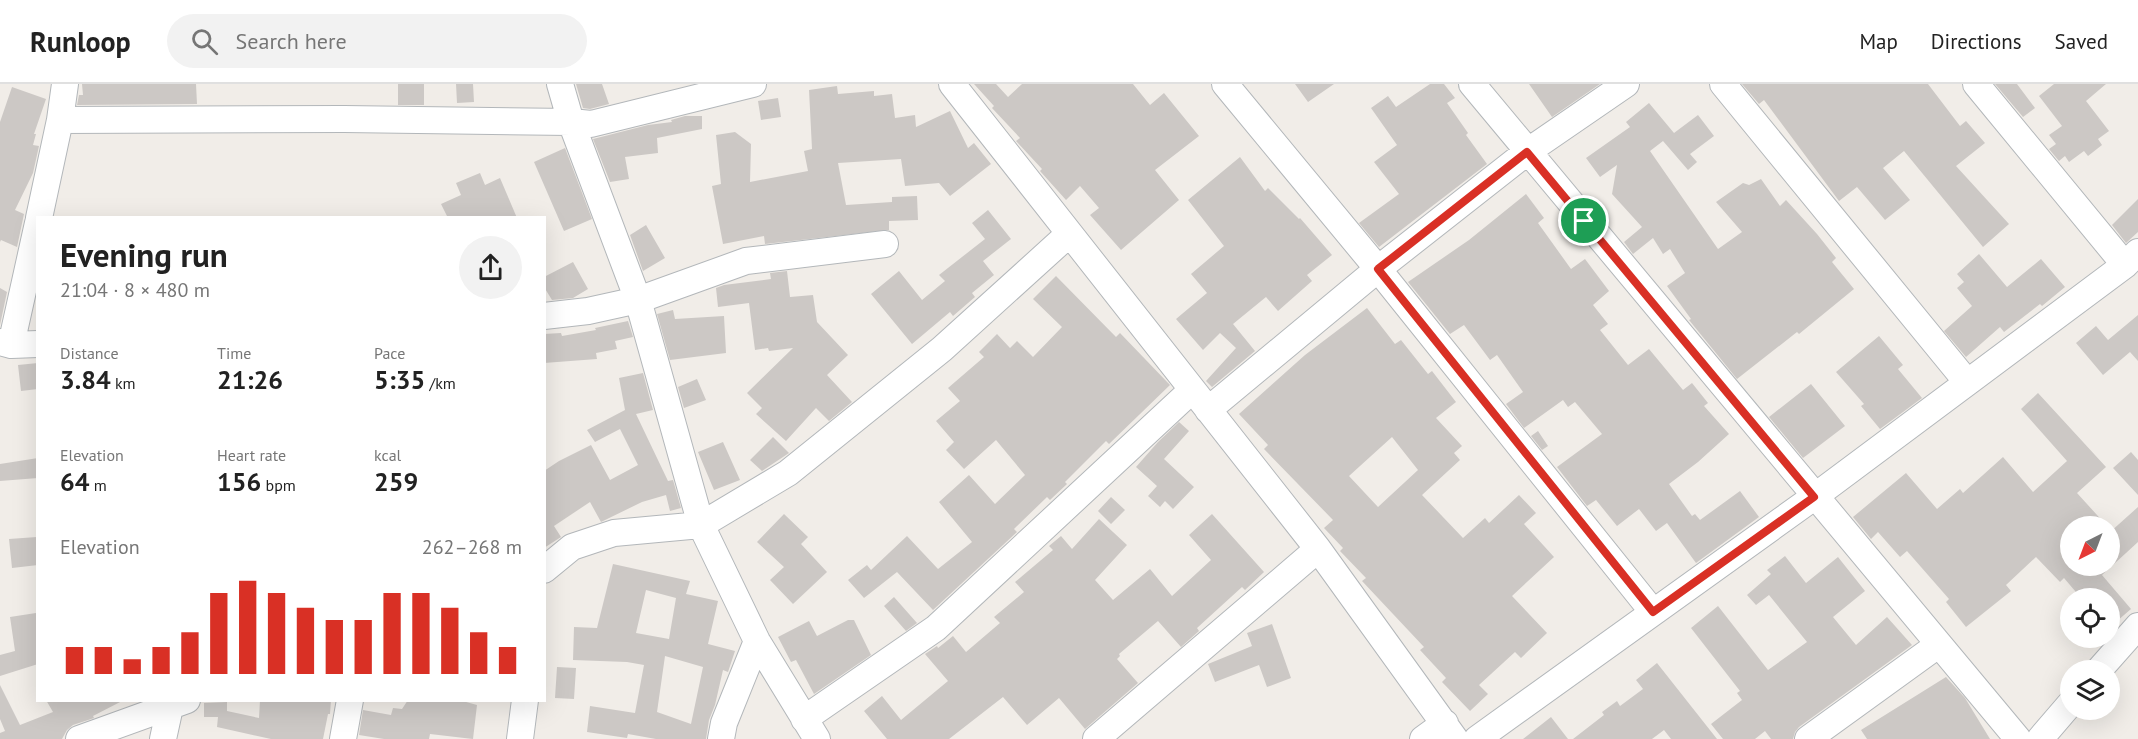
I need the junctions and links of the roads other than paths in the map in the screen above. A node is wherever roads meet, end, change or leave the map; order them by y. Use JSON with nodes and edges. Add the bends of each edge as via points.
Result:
{"nodes":[{"id":1,"x":65,"y":84,"type":"edge"},
{"id":2,"x":560,"y":84,"type":"edge"},
{"id":3,"x":753,"y":84,"type":"edge"},
{"id":4,"x":952,"y":84,"type":"edge"},
{"id":5,"x":1225,"y":84,"type":"edge"},
{"id":6,"x":1472,"y":84,"type":"edge"},
{"id":7,"x":1626,"y":84,"type":"edge"},
{"id":8,"x":1723,"y":84,"type":"edge"},
{"id":9,"x":1976,"y":84,"type":"edge"},
{"id":10,"x":60,"y":120,"type":"junction"},
{"id":11,"x":571,"y":122,"type":"junction"},
{"id":12,"x":1527,"y":152,"type":"junction"},
{"id":13,"x":39,"y":216,"type":"edge"},
{"id":14,"x":36,"y":230,"type":"edge"},
{"id":15,"x":1069,"y":234,"type":"junction"},
{"id":16,"x":885,"y":244,"type":"dead end"},
{"id":17,"x":2131,"y":258,"type":"edge"},
{"id":18,"x":1378,"y":269,"type":"junction"},
{"id":19,"x":638,"y":300,"type":"junction"},
{"id":20,"x":546,"y":315,"type":"edge"},
{"id":21,"x":5,"y":343,"type":"edge"},
{"id":22,"x":36,"y":344,"type":"edge"},
{"id":23,"x":1967,"y":382,"type":"junction"},
{"id":24,"x":1192,"y":390,"type":"junction"},
{"id":25,"x":1209,"y":410,"type":"junction"},
{"id":26,"x":1814,"y":497,"type":"junction"},
{"id":27,"x":701,"y":525,"type":"junction"},
{"id":28,"x":1318,"y":549,"type":"junction"},
{"id":29,"x":546,"y":571,"type":"edge"},
{"id":30,"x":1653,"y":612,"type":"junction"},
{"id":31,"x":2138,"y":626,"type":"edge"},
{"id":32,"x":757,"y":641,"type":"junction"},
{"id":33,"x":1938,"y":645,"type":"junction"},
{"id":34,"x":2108,"y":660,"type":"edge"},
{"id":35,"x":350,"y":702,"type":"edge"},
{"id":36,"x":525,"y":702,"type":"edge"},
{"id":37,"x":178,"y":704,"type":"edge"},
{"id":38,"x":2060,"y":716,"type":"edge"},
{"id":39,"x":810,"y":729,"type":"edge"},
{"id":40,"x":1450,"y":731,"type":"edge"},
{"id":41,"x":79,"y":739,"type":"edge"},
{"id":42,"x":163,"y":739,"type":"edge"},
{"id":43,"x":343,"y":739,"type":"edge"},
{"id":44,"x":519,"y":739,"type":"edge"},
{"id":45,"x":721,"y":739,"type":"edge"},
{"id":46,"x":1096,"y":739,"type":"edge"},
{"id":47,"x":1423,"y":739,"type":"edge"},
{"id":48,"x":1477,"y":739,"type":"edge"},
{"id":49,"x":1808,"y":739,"type":"edge"},
{"id":50,"x":2018,"y":739,"type":"edge"},
{"id":51,"x":2040,"y":739,"type":"edge"}],
"edges":[{"from":1,"to":10,"type":"street"},
{"from":2,"to":11,"type":"street"},
{"from":3,"to":11,"type":"street","via":[[609,121]]},
{"from":4,"to":15,"type":"street"},
{"from":5,"to":18,"type":"street"},
{"from":6,"to":12,"type":"street"},
{"from":7,"to":12,"type":"street"},
{"from":8,"to":23,"type":"street"},
{"from":9,"to":17,"type":"street"},
{"from":10,"to":11,"type":"street"},
{"from":10,"to":13,"type":"street"},
{"from":11,"to":19,"type":"street"},
{"from":12,"to":18,"type":"street"},
{"from":12,"to":26,"type":"street"},
{"from":14,"to":21,"type":"street"},
{"from":15,"to":24,"type":"street"},
{"from":15,"to":27,"type":"street","via":[[942,349],[788,473]]},
{"from":16,"to":19,"type":"street","via":[[746,261]]},
{"from":17,"to":23,"type":"street"},
{"from":18,"to":25,"type":"street"},
{"from":18,"to":30,"type":"street"},
{"from":19,"to":20,"type":"street"},
{"from":19,"to":27,"type":"street"},
{"from":21,"to":22,"type":"street"},
{"from":23,"to":26,"type":"street"},
{"from":24,"to":25,"type":"street"},
{"from":24,"to":39,"type":"street","via":[[936,628]]},
{"from":25,"to":28,"type":"street"},
{"from":26,"to":30,"type":"street"},
{"from":26,"to":33,"type":"street"},
{"from":27,"to":29,"type":"street","via":[[615,533],[572,547]]},
{"from":27,"to":32,"type":"street"},
{"from":28,"to":40,"type":"street"},
{"from":28,"to":46,"type":"street"},
{"from":30,"to":48,"type":"street"},
{"from":31,"to":34,"type":"street"},
{"from":32,"to":39,"type":"street"},
{"from":32,"to":45,"type":"street","via":[[723,723]]},
{"from":33,"to":49,"type":"street"},
{"from":33,"to":50,"type":"street"},
{"from":35,"to":43,"type":"street"},
{"from":36,"to":44,"type":"street"},
{"from":37,"to":41,"type":"street"},
{"from":37,"to":42,"type":"street"},
{"from":38,"to":51,"type":"street"},
{"from":40,"to":47,"type":"street"}]}
